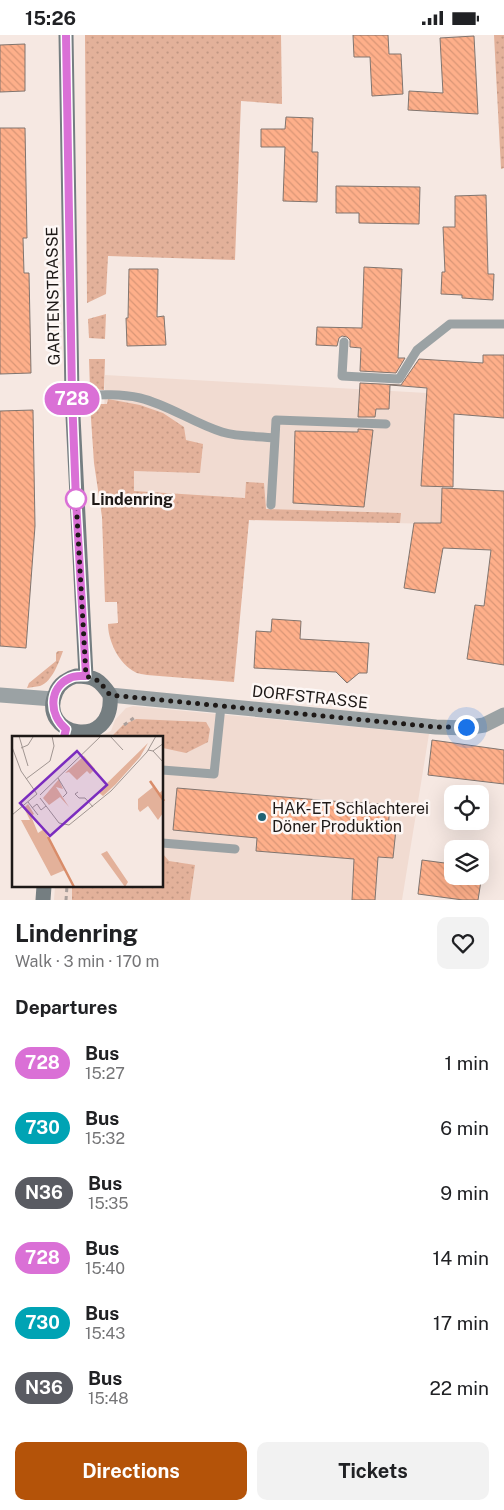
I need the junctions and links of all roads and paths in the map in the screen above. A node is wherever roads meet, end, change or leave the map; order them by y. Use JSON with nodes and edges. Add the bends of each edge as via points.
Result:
{"nodes":[{"id":1,"x":66,"y":35,"type":"edge"},
{"id":2,"x":504,"y":324,"type":"edge"},
{"id":3,"x":344,"y":342,"type":"dead end"},
{"id":4,"x":72,"y":396,"type":"junction"},
{"id":5,"x":386,"y":424,"type":"dead end"},
{"id":6,"x":275,"y":437,"type":"junction"},
{"id":7,"x":271,"y":505,"type":"dead end"},
{"id":8,"x":86,"y":676,"type":"junction"},
{"id":9,"x":0,"y":695,"type":"edge"},
{"id":10,"x":110,"y":695,"type":"junction"},
{"id":11,"x":53,"y":699,"type":"junction"},
{"id":12,"x":221,"y":706,"type":"junction"},
{"id":13,"x":504,"y":715,"type":"edge"},
{"id":14,"x":65,"y":733,"type":"edge"},
{"id":15,"x":164,"y":770,"type":"edge"},
{"id":16,"x":164,"y":843,"type":"edge"},
{"id":17,"x":235,"y":849,"type":"dead end"},
{"id":18,"x":44,"y":887,"type":"edge"},
{"id":19,"x":67,"y":887,"type":"edge"},
{"id":20,"x":43,"y":900,"type":"edge"},
{"id":21,"x":66,"y":900,"type":"edge"}],
"edges":[{"from":1,"to":4,"type":"street","name":"GARTENSTRASSE"},
{"from":2,"to":3,"type":"lane","via":[[450,324],[417,350],[399,379],[342,376]]},
{"from":4,"to":6,"type":"lane","via":[[140,398],[223,433]]},
{"from":4,"to":8,"type":"street","name":"GARTENSTRASSE"},
{"from":5,"to":6,"type":"lane","via":[[276,420]]},
{"from":6,"to":7,"type":"lane"},
{"from":8,"to":10,"type":"street","via":[[99,681]]},
{"from":8,"to":11,"type":"street","via":[[67,679],[57,688]]},
{"from":9,"to":11,"type":"street"},
{"from":10,"to":12,"type":"street","name":"DORFSTRASSE"},
{"from":10,"to":14,"type":"street","via":[[109,713],[100,726],[90,732]]},
{"from":11,"to":14,"type":"street","via":[[56,719]]},
{"from":12,"to":13,"type":"street","name":"DORFSTRASSE","via":[[436,727],[484,725]]},
{"from":12,"to":15,"type":"lane","via":[[214,774]]},
{"from":16,"to":17,"type":"lane"},
{"from":18,"to":20,"type":"street"},
{"from":19,"to":21,"type":"path"}]}
